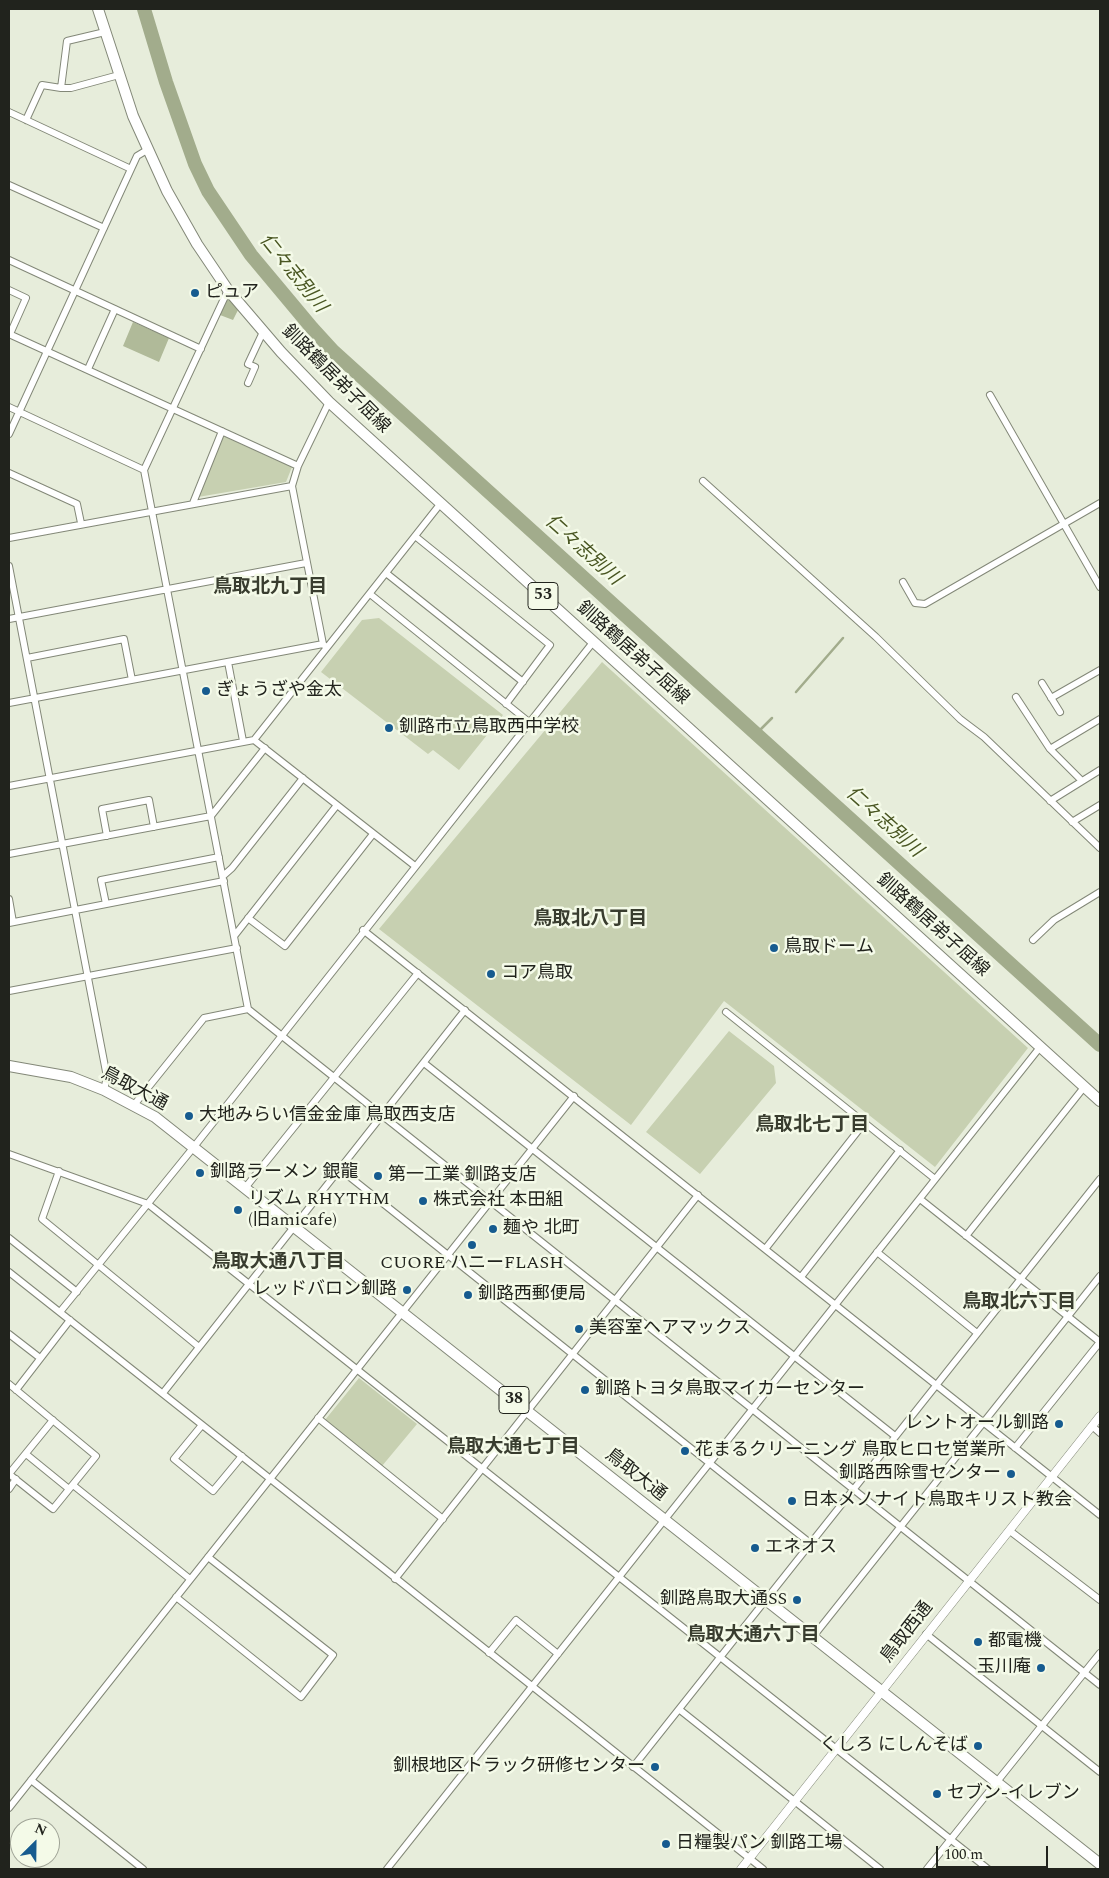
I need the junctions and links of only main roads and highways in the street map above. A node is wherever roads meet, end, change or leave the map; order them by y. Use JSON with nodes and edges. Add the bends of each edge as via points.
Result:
{"nodes":[{"id":1,"x":98,"y":9,"type":"edge"},
{"id":2,"x":9,"y":1066,"type":"edge"},
{"id":3,"x":1100,"y":1101,"type":"edge"},
{"id":4,"x":1100,"y":1864,"type":"edge"}],
"edges":[{"from":1,"to":3,"type":"main road","name":"釧路鶴居弟子屈線","number":"53","via":[[147,150],[197,244],[228,290],[263,332],[329,402]]},
{"from":2,"to":4,"type":"main road","name":"鳥取大通","number":"38","via":[[71,1076],[155,1117]]}]}
